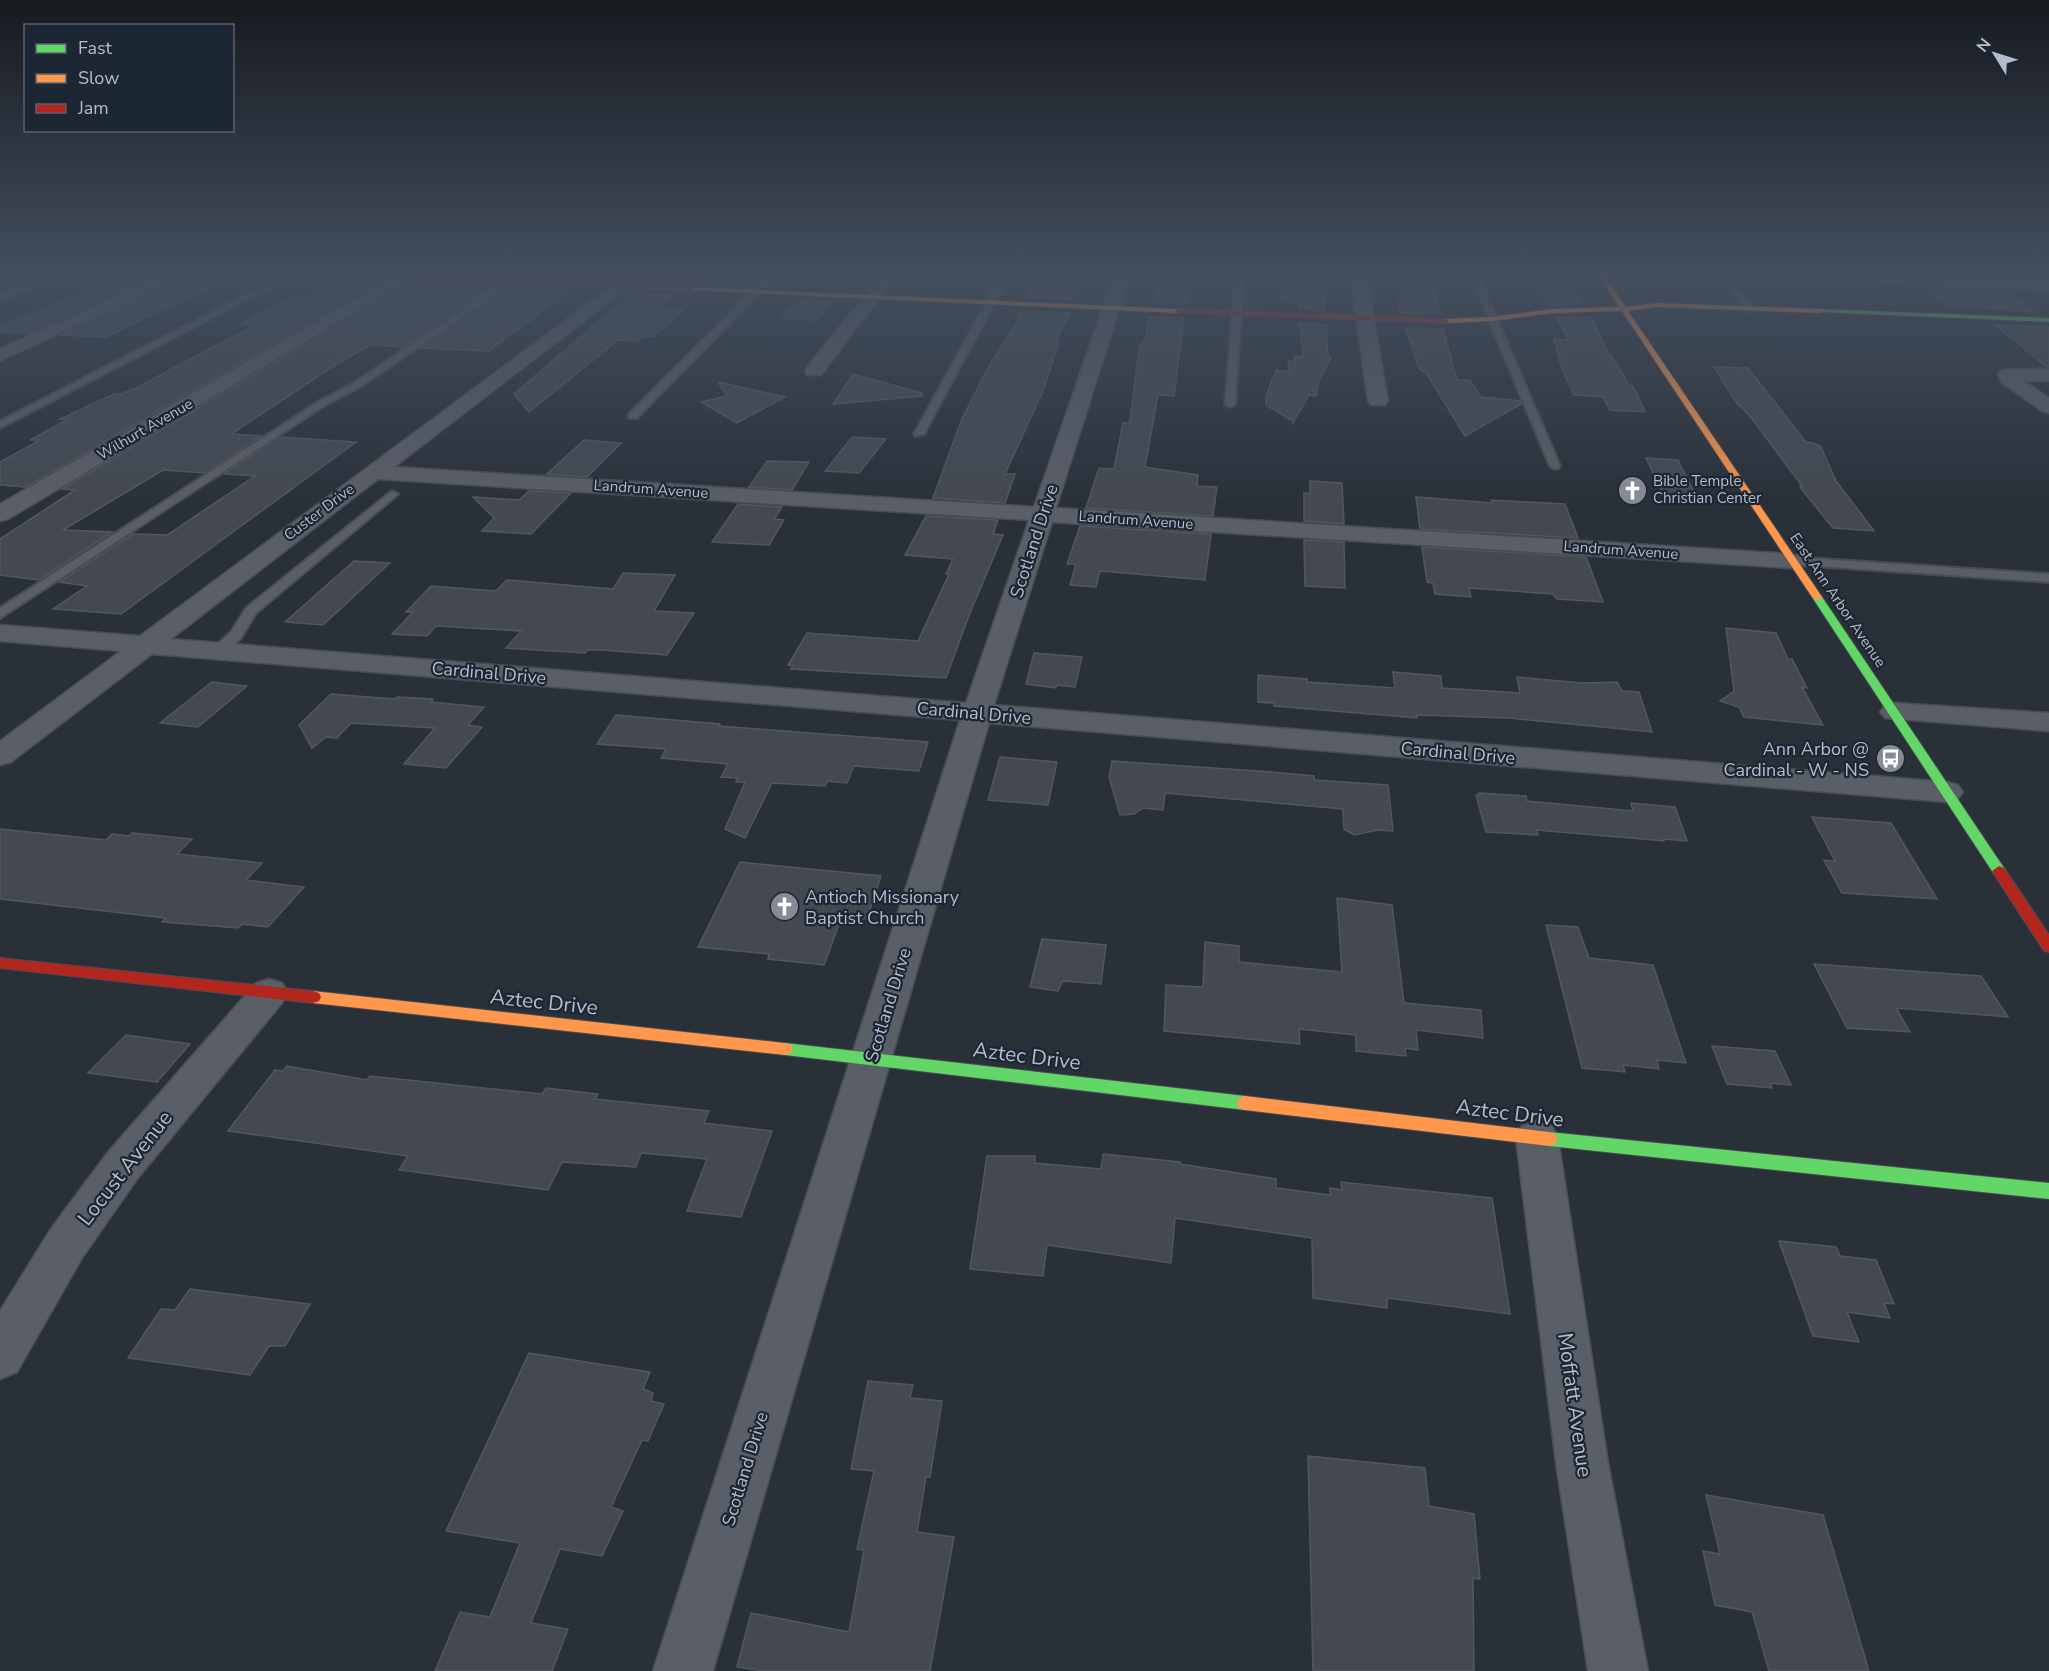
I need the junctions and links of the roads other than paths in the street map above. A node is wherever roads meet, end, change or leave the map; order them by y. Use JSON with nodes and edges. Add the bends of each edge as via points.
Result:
{"nodes":[{"id":1,"x":146,"y":350,"type":"edge"},
{"id":2,"x":281,"y":350,"type":"edge"},
{"id":3,"x":409,"y":350,"type":"edge"},
{"id":4,"x":537,"y":350,"type":"edge"},
{"id":5,"x":699,"y":350,"type":"edge"},
{"id":6,"x":831,"y":350,"type":"edge"},
{"id":7,"x":965,"y":350,"type":"edge"},
{"id":8,"x":1098,"y":350,"type":"edge"},
{"id":9,"x":1235,"y":350,"type":"edge"},
{"id":10,"x":1370,"y":350,"type":"edge"},
{"id":11,"x":1505,"y":350,"type":"edge"},
{"id":12,"x":1651,"y":350,"type":"edge"},
{"id":13,"x":814,"y":371,"type":"dead end"},
{"id":14,"x":2049,"y":375,"type":"edge"},
{"id":15,"x":1378,"y":401,"type":"dead end"},
{"id":16,"x":1230,"y":404,"type":"dead end"},
{"id":17,"x":2049,"y":407,"type":"edge"},
{"id":18,"x":633,"y":416,"type":"dead end"},
{"id":19,"x":0,"y":425,"type":"edge"},
{"id":20,"x":919,"y":434,"type":"dead end"},
{"id":21,"x":1555,"y":466,"type":"dead end"},
{"id":22,"x":373,"y":472,"type":"junction"},
{"id":23,"x":392,"y":494,"type":"dead end"},
{"id":24,"x":0,"y":514,"type":"edge"},
{"id":25,"x":1043,"y":514,"type":"junction"},
{"id":26,"x":1791,"y":561,"type":"junction"},
{"id":27,"x":2049,"y":578,"type":"edge"},
{"id":28,"x":0,"y":614,"type":"edge"},
{"id":29,"x":0,"y":633,"type":"edge"},
{"id":30,"x":143,"y":646,"type":"junction"},
{"id":31,"x":218,"y":651,"type":"junction"},
{"id":32,"x":1895,"y":712,"type":"junction"},
{"id":33,"x":977,"y":714,"type":"junction"},
{"id":34,"x":2049,"y":722,"type":"edge"},
{"id":35,"x":0,"y":756,"type":"edge"},
{"id":36,"x":1947,"y":792,"type":"junction"},
{"id":37,"x":2049,"y":947,"type":"edge"},
{"id":38,"x":0,"y":963,"type":"edge"},
{"id":39,"x":269,"y":993,"type":"junction"},
{"id":40,"x":872,"y":1058,"type":"junction"},
{"id":41,"x":1537,"y":1138,"type":"junction"},
{"id":42,"x":2049,"y":1191,"type":"edge"},
{"id":43,"x":0,"y":1356,"type":"edge"},
{"id":44,"x":683,"y":1671,"type":"edge"},
{"id":45,"x":1618,"y":1671,"type":"edge"}],
"edges":[{"from":1,"to":19,"type":"lane"},
{"from":2,"to":24,"type":"street","name":"Wilhurt Avenue"},
{"from":3,"to":28,"type":"lane"},
{"from":4,"to":22,"type":"street","name":"Custer Drive"},
{"from":5,"to":18,"type":"lane"},
{"from":6,"to":13,"type":"street"},
{"from":7,"to":20,"type":"lane"},
{"from":8,"to":25,"type":"street","name":"Scotland Drive"},
{"from":9,"to":16,"type":"lane"},
{"from":10,"to":15,"type":"street"},
{"from":11,"to":21,"type":"lane"},
{"from":12,"to":26,"type":"street","name":"East Ann Arbor Avenue"},
{"from":14,"to":17,"type":"street","via":[[2007,375]]},
{"from":22,"to":25,"type":"street","name":"Landrum Avenue"},
{"from":22,"to":30,"type":"street","name":"Custer Drive"},
{"from":23,"to":31,"type":"lane","via":[[251,612],[236,635]]},
{"from":25,"to":26,"type":"street","name":"Landrum Avenue"},
{"from":25,"to":33,"type":"street","name":"Scotland Drive"},
{"from":26,"to":27,"type":"lane"},
{"from":26,"to":32,"type":"street","name":"East Ann Arbor Avenue"},
{"from":29,"to":30,"type":"street","name":"Cardinal Drive"},
{"from":30,"to":31,"type":"street","name":"Cardinal Drive"},
{"from":30,"to":35,"type":"street","name":"Custer Drive"},
{"from":31,"to":33,"type":"street","name":"Cardinal Drive"},
{"from":32,"to":34,"type":"street"},
{"from":32,"to":36,"type":"street","name":"East Ann Arbor Avenue"},
{"from":33,"to":36,"type":"street","name":"Cardinal Drive"},
{"from":33,"to":40,"type":"street","name":"Scotland Drive"},
{"from":36,"to":37,"type":"street","name":"East Ann Arbor Avenue"},
{"from":38,"to":39,"type":"street","name":"Aztec Drive"},
{"from":39,"to":40,"type":"street","name":"Aztec Drive"},
{"from":39,"to":43,"type":"street","name":"Locust Avenue","via":[[123,1165],[66,1244]]},
{"from":40,"to":41,"type":"street","name":"Aztec Drive"},
{"from":40,"to":44,"type":"street","name":"Scotland Drive"},
{"from":41,"to":42,"type":"street","name":"Aztec Drive"},
{"from":41,"to":45,"type":"street","name":"Moffatt Avenue","via":[[1582,1463]]}]}
